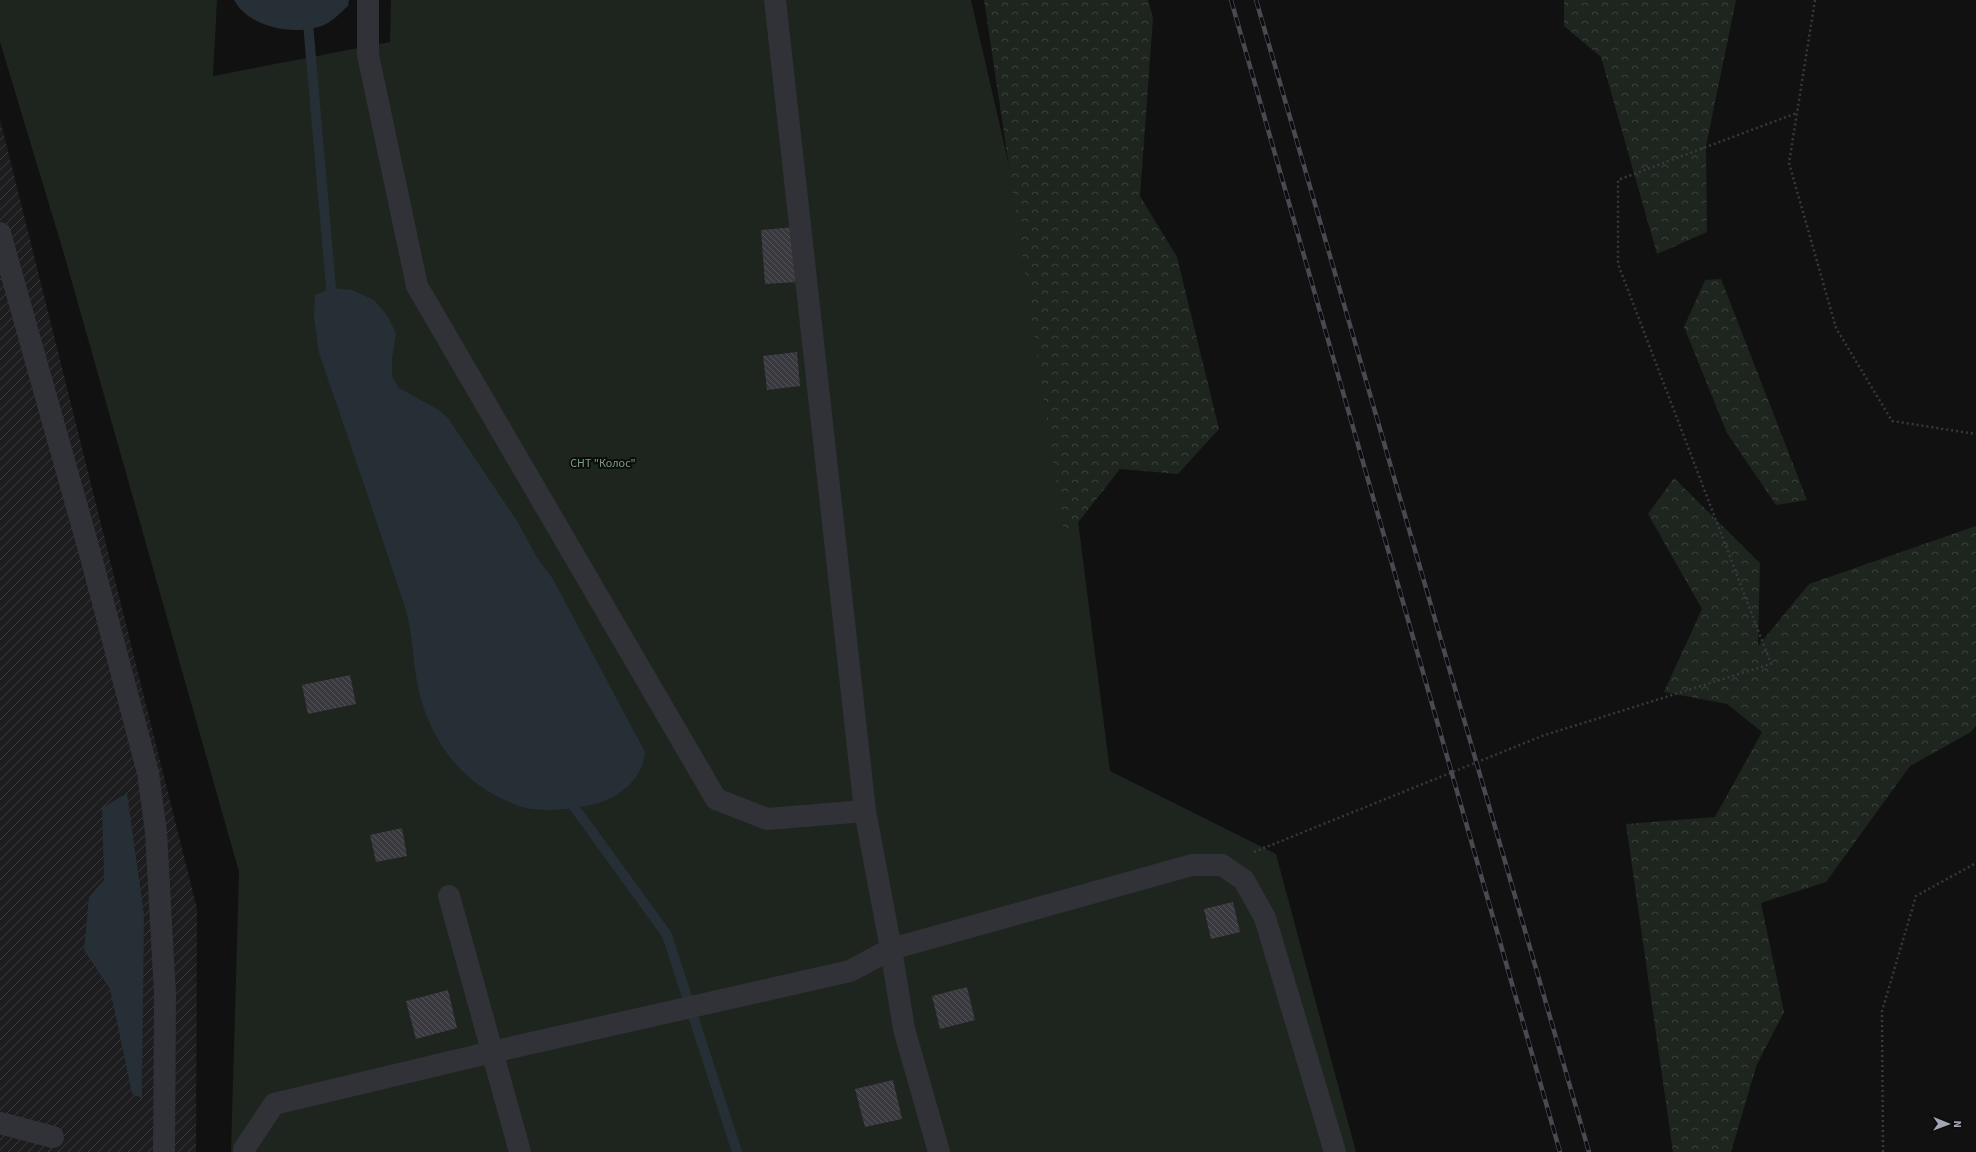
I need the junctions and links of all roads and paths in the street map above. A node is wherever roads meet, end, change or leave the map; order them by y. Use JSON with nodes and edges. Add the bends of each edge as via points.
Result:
{"nodes":[{"id":1,"x":368,"y":0,"type":"edge"},
{"id":2,"x":776,"y":0,"type":"edge"},
{"id":3,"x":1815,"y":0,"type":"edge"},
{"id":4,"x":1798,"y":113,"type":"junction"},
{"id":5,"x":0,"y":233,"type":"edge"},
{"id":6,"x":1976,"y":434,"type":"edge"},
{"id":7,"x":864,"y":811,"type":"junction"},
{"id":8,"x":1976,"y":863,"type":"edge"},
{"id":9,"x":1222,"y":865,"type":"junction"},
{"id":10,"x":449,"y":896,"type":"dead end"},
{"id":11,"x":892,"y":949,"type":"junction"},
{"id":12,"x":492,"y":1052,"type":"junction"},
{"id":13,"x":0,"y":1123,"type":"edge"},
{"id":14,"x":53,"y":1137,"type":"dead end"},
{"id":15,"x":164,"y":1152,"type":"edge"},
{"id":16,"x":244,"y":1152,"type":"edge"},
{"id":17,"x":520,"y":1152,"type":"edge"},
{"id":18,"x":939,"y":1152,"type":"edge"},
{"id":19,"x":1335,"y":1152,"type":"edge"},
{"id":20,"x":1883,"y":1152,"type":"edge"}],
"edges":[{"from":1,"to":7,"type":"street","via":[[368,55],[417,286],[716,799],[767,819]]},
{"from":2,"to":7,"type":"street"},
{"from":3,"to":4,"type":"path"},
{"from":4,"to":6,"type":"path","via":[[1789,163],[1836,328],[1892,421]]},
{"from":4,"to":9,"type":"path","via":[[1618,180],[1618,264],[1771,664],[1542,736]]},
{"from":5,"to":15,"type":"street","via":[[91,557],[148,773],[156,832],[165,994]]},
{"from":7,"to":11,"type":"street"},
{"from":8,"to":20,"type":"path","via":[[1916,896],[1882,1011]]},
{"from":9,"to":11,"type":"street","via":[[1192,865]]},
{"from":9,"to":19,"type":"street","via":[[1244,880],[1265,918]]},
{"from":10,"to":12,"type":"street"},
{"from":11,"to":12,"type":"street","via":[[850,971]]},
{"from":11,"to":18,"type":"street","via":[[904,1029]]},
{"from":12,"to":16,"type":"street","via":[[274,1104]]},
{"from":12,"to":17,"type":"street"},
{"from":13,"to":14,"type":"street"}]}
